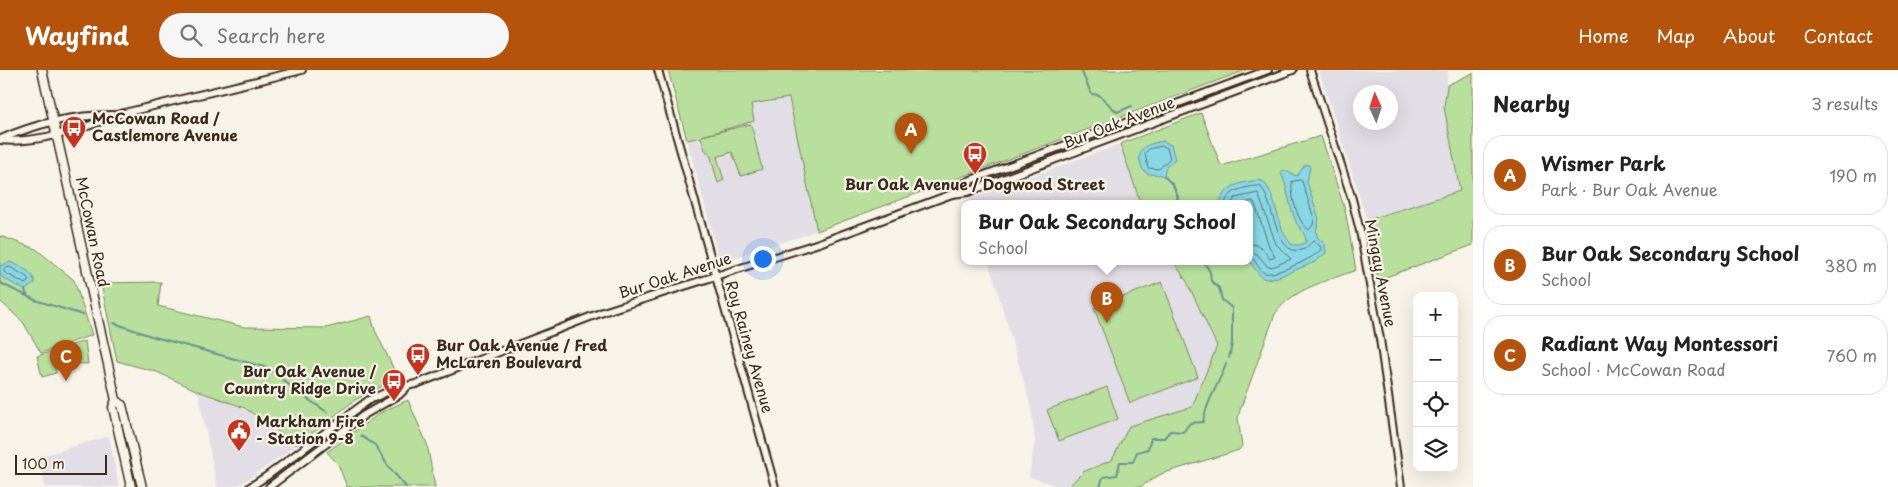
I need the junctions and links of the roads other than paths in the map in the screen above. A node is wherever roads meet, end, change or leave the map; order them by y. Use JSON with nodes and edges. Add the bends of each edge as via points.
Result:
{"nodes":[{"id":1,"x":42,"y":70,"type":"edge"},
{"id":2,"x":302,"y":70,"type":"edge"},
{"id":3,"x":658,"y":70,"type":"edge"},
{"id":4,"x":1268,"y":70,"type":"edge"},
{"id":5,"x":1294,"y":70,"type":"edge"},
{"id":6,"x":1310,"y":70,"type":"edge"},
{"id":7,"x":116,"y":115,"type":"junction"},
{"id":8,"x":54,"y":123,"type":"junction"},
{"id":9,"x":57,"y":133,"type":"junction"},
{"id":10,"x":0,"y":140,"type":"edge"},
{"id":11,"x":952,"y":194,"type":"junction"},
{"id":12,"x":716,"y":276,"type":"junction"},
{"id":13,"x":407,"y":387,"type":"junction"},
{"id":14,"x":116,"y":400,"type":"junction"},
{"id":15,"x":131,"y":487,"type":"edge"},
{"id":16,"x":142,"y":487,"type":"edge"},
{"id":17,"x":250,"y":487,"type":"edge"},
{"id":18,"x":270,"y":487,"type":"edge"},
{"id":19,"x":775,"y":487,"type":"edge"},
{"id":20,"x":1401,"y":487,"type":"edge"}],
"edges":[{"from":1,"to":8,"type":"main road","name":"McCowan Road"},
{"from":2,"to":7,"type":"street"},
{"from":3,"to":12,"type":"street","name":"Roy Rainey Avenue"},
{"from":4,"to":11,"type":"street","name":"Bur Oak Avenue","via":[[971,180]]},
{"from":5,"to":11,"type":"street","name":"Bur Oak Avenue","via":[[968,192]]},
{"from":6,"to":20,"type":"street","name":"Mingay Avenue","via":[[1358,222],[1380,339]]},
{"from":7,"to":8,"type":"street","via":[[93,115]]},
{"from":7,"to":9,"type":"street","via":[[94,125]]},
{"from":8,"to":9,"type":"main road","name":"McCowan Road"},
{"from":8,"to":10,"type":"street","via":[[20,131]]},
{"from":9,"to":10,"type":"street","via":[[23,140]]},
{"from":9,"to":14,"type":"main road","name":"McCowan Road"},
{"from":11,"to":12,"type":"street","name":"Bur Oak Avenue","via":[[828,240]]},
{"from":12,"to":13,"type":"street","name":"Bur Oak Avenue","via":[[603,312]]},
{"from":12,"to":19,"type":"street","name":"Roy Rainey Avenue"},
{"from":13,"to":17,"type":"street","name":"Bur Oak Avenue","via":[[396,388],[363,404]]},
{"from":13,"to":18,"type":"street","name":"Bur Oak Avenue","via":[[364,415]]},
{"from":14,"to":15,"type":"main road","name":"McCowan Road","via":[[113,407]]},
{"from":14,"to":16,"type":"main road","name":"McCowan Road","via":[[122,405]]}]}
